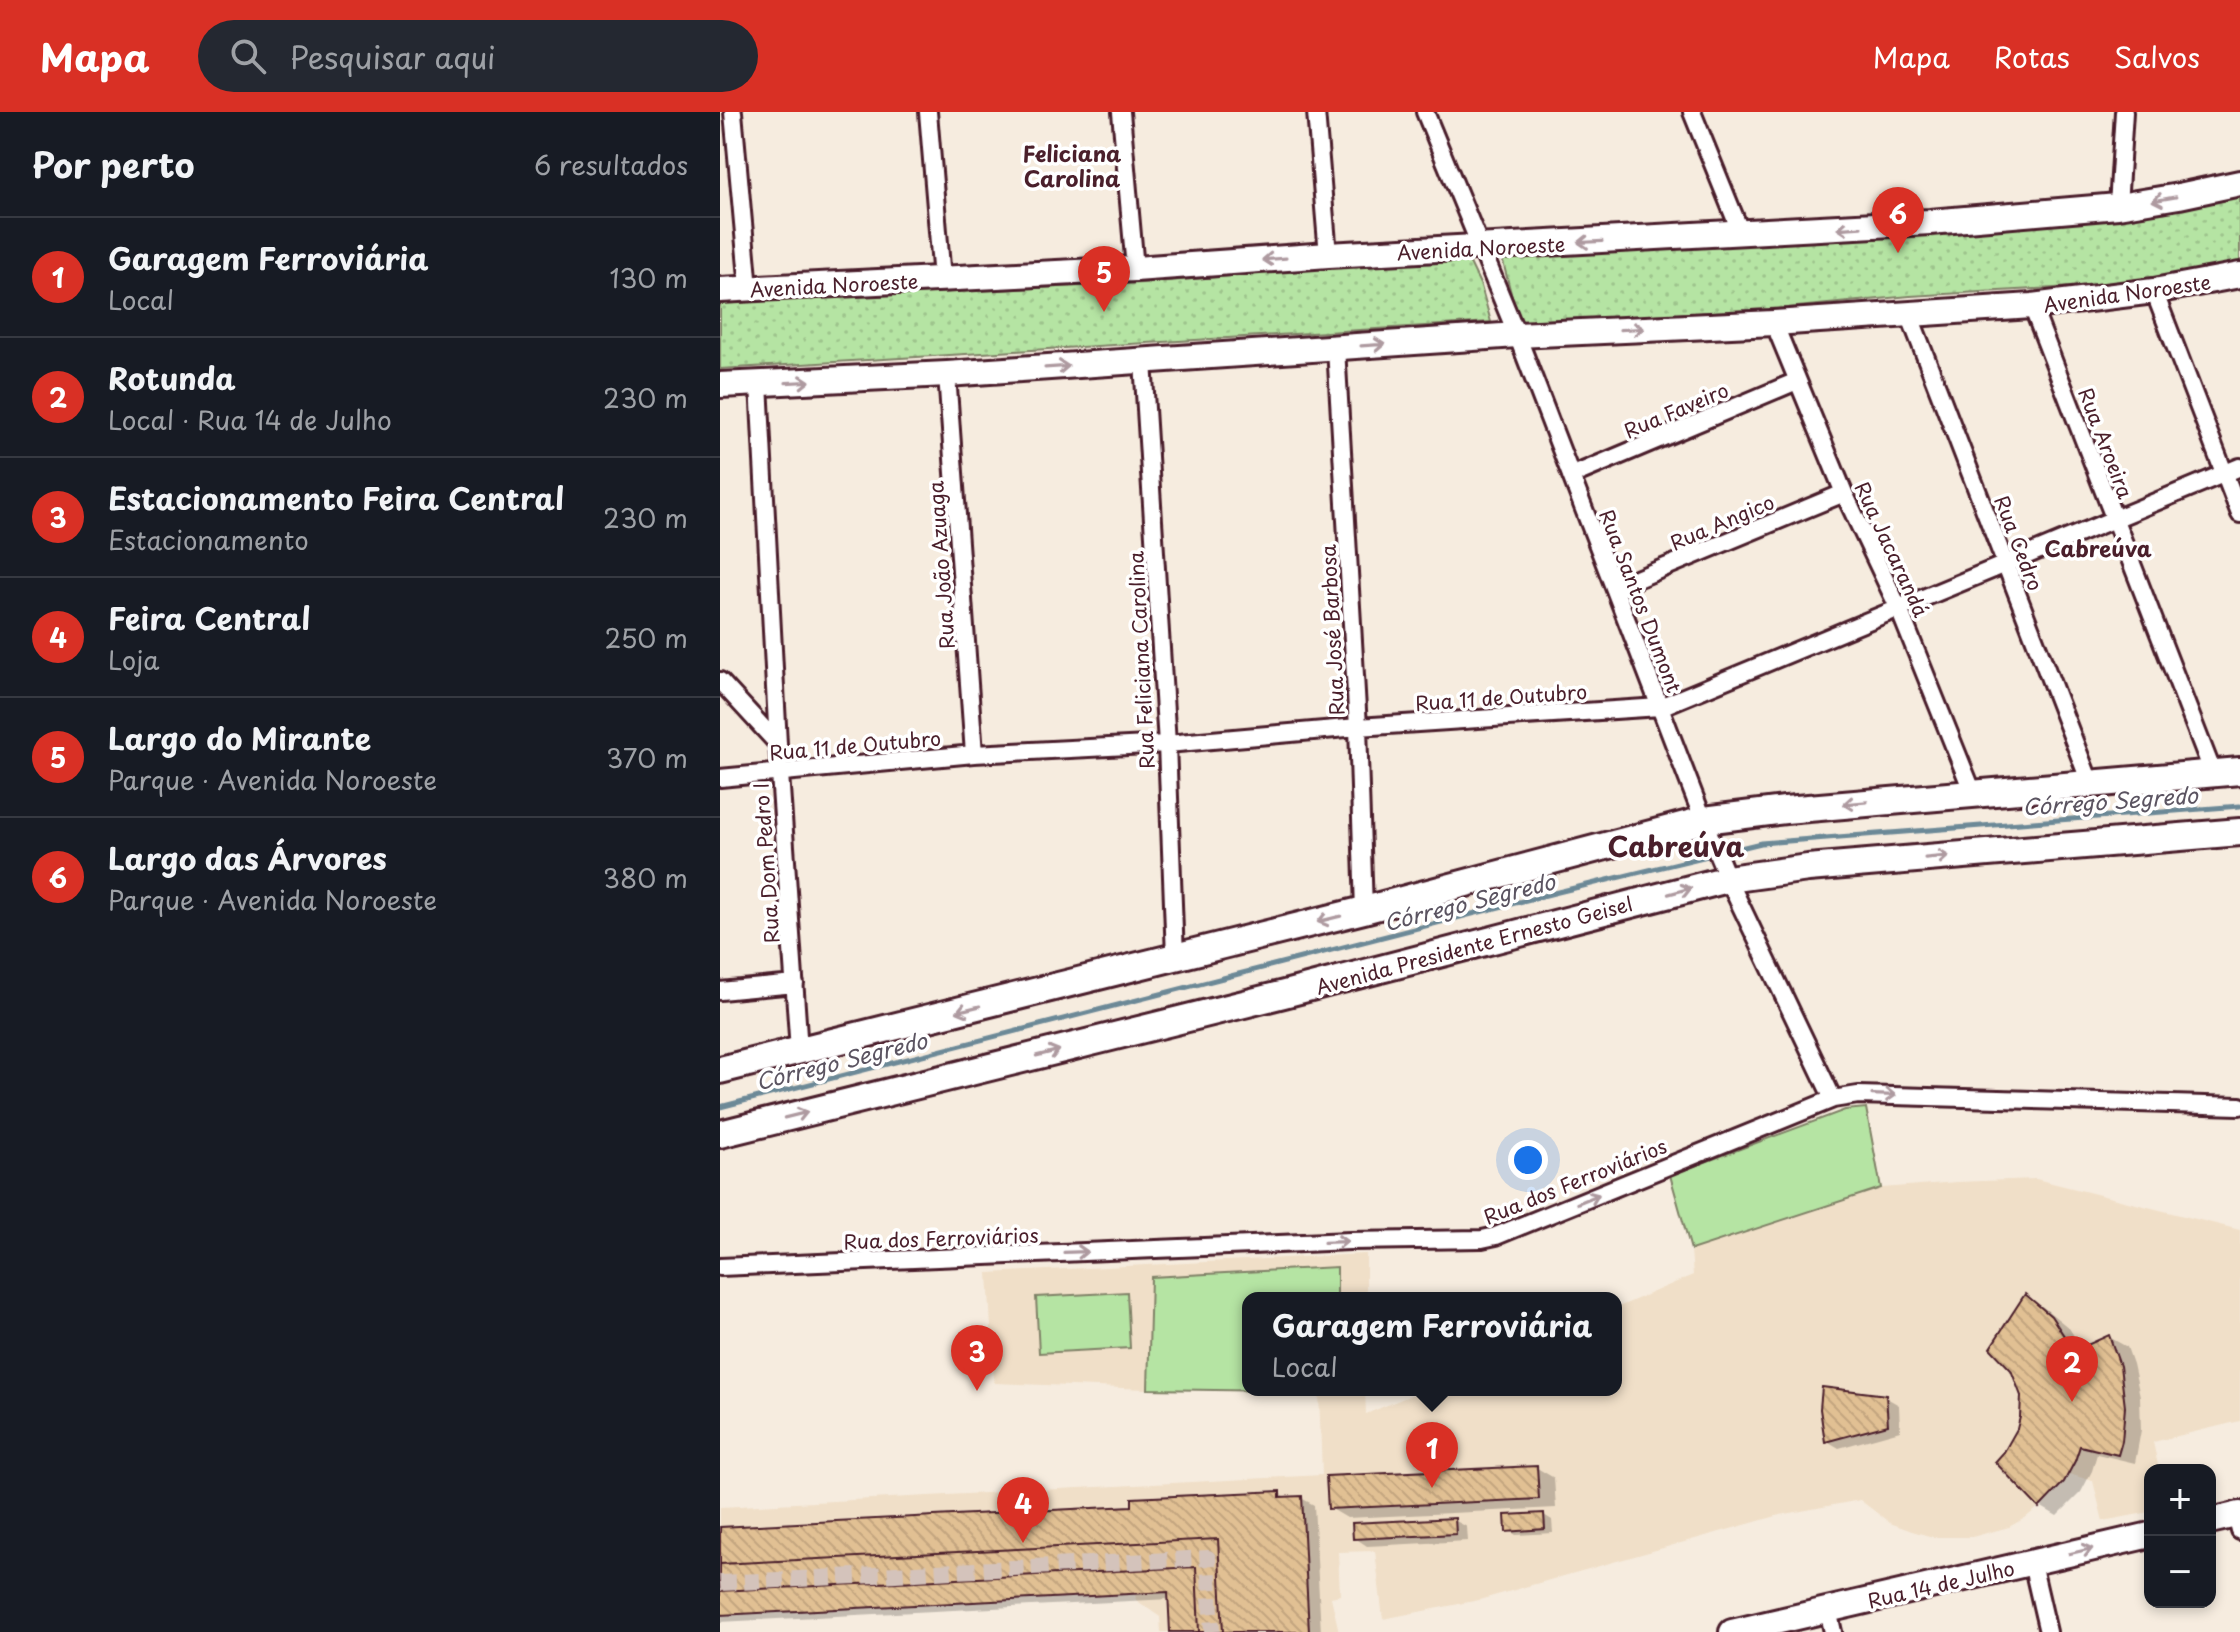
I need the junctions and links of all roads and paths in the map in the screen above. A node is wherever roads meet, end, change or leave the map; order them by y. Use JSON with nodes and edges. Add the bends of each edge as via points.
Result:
{"nodes":[{"id":1,"x":733,"y":112,"type":"edge"},
{"id":2,"x":928,"y":112,"type":"edge"},
{"id":3,"x":1121,"y":112,"type":"edge"},
{"id":4,"x":1316,"y":112,"type":"edge"},
{"id":5,"x":1425,"y":112,"type":"edge"},
{"id":6,"x":1692,"y":112,"type":"edge"},
{"id":7,"x":2124,"y":112,"type":"edge"},
{"id":8,"x":2240,"y":183,"type":"edge"},
{"id":9,"x":2118,"y":206,"type":"junction"},
{"id":10,"x":1741,"y":233,"type":"junction"},
{"id":11,"x":1483,"y":248,"type":"junction"},
{"id":12,"x":1328,"y":255,"type":"junction"},
{"id":13,"x":1135,"y":269,"type":"junction"},
{"id":14,"x":2240,"y":275,"type":"edge"},
{"id":15,"x":942,"y":279,"type":"junction"},
{"id":16,"x":749,"y":289,"type":"junction"},
{"id":17,"x":720,"y":290,"type":"edge"},
{"id":18,"x":2154,"y":291,"type":"junction"},
{"id":19,"x":2032,"y":306,"type":"junction"},
{"id":20,"x":1909,"y":314,"type":"junction"},
{"id":21,"x":1774,"y":323,"type":"junction"},
{"id":22,"x":1517,"y":335,"type":"junction"},
{"id":23,"x":1336,"y":348,"type":"junction"},
{"id":24,"x":1143,"y":361,"type":"junction"},
{"id":25,"x":947,"y":374,"type":"junction"},
{"id":26,"x":1797,"y":381,"type":"junction"},
{"id":27,"x":759,"y":384,"type":"junction"},
{"id":28,"x":720,"y":385,"type":"edge"},
{"id":29,"x":2233,"y":470,"type":"edge"},
{"id":30,"x":1571,"y":476,"type":"junction"},
{"id":31,"x":1844,"y":493,"type":"junction"},
{"id":32,"x":2240,"y":514,"type":"edge"},
{"id":33,"x":2114,"y":519,"type":"junction"},
{"id":34,"x":2005,"y":564,"type":"junction"},
{"id":35,"x":1615,"y":588,"type":"junction"},
{"id":36,"x":1899,"y":609,"type":"junction"},
{"id":37,"x":720,"y":681,"type":"edge"},
{"id":38,"x":1660,"y":707,"type":"junction"},
{"id":39,"x":1358,"y":727,"type":"junction"},
{"id":40,"x":778,"y":744,"type":"junction"},
{"id":41,"x":1167,"y":744,"type":"junction"},
{"id":42,"x":974,"y":754,"type":"junction"},
{"id":43,"x":779,"y":771,"type":"junction"},
{"id":44,"x":2240,"y":771,"type":"edge"},
{"id":45,"x":2213,"y":773,"type":"junction"},
{"id":46,"x":720,"y":778,"type":"edge"},
{"id":47,"x":2091,"y":785,"type":"junction"},
{"id":48,"x":1973,"y":793,"type":"junction"},
{"id":49,"x":1704,"y":822,"type":"junction"},
{"id":50,"x":2240,"y":832,"type":"edge"},
{"id":51,"x":1727,"y":876,"type":"junction"},
{"id":52,"x":1364,"y":910,"type":"junction"},
{"id":53,"x":1175,"y":957,"type":"junction"},
{"id":54,"x":795,"y":984,"type":"junction"},
{"id":55,"x":720,"y":991,"type":"edge"},
{"id":56,"x":799,"y":1051,"type":"junction"},
{"id":57,"x":720,"y":1070,"type":"edge"},
{"id":58,"x":1833,"y":1099,"type":"junction"},
{"id":59,"x":2240,"y":1106,"type":"edge"},
{"id":60,"x":720,"y":1134,"type":"edge"},
{"id":61,"x":720,"y":1267,"type":"edge"},
{"id":62,"x":2239,"y":1520,"type":"edge"},
{"id":63,"x":2216,"y":1521,"type":"edge"},
{"id":64,"x":2146,"y":1536,"type":"edge"},
{"id":65,"x":2032,"y":1563,"type":"junction"},
{"id":66,"x":1830,"y":1621,"type":"edge"},
{"id":67,"x":1732,"y":1632,"type":"edge"},
{"id":68,"x":2048,"y":1632,"type":"edge"}],
"edges":[{"from":1,"to":16,"type":"street"},
{"from":2,"to":15,"type":"street"},
{"from":3,"to":13,"type":"street"},
{"from":4,"to":12,"type":"street"},
{"from":5,"to":11,"type":"street","name":"Rua Santos Dumont"},
{"from":6,"to":10,"type":"street"},
{"from":7,"to":9,"type":"street"},
{"from":8,"to":9,"type":"main road","name":"Avenida Noroeste","one_way":true},
{"from":9,"to":10,"type":"main road","name":"Avenida Noroeste","one_way":true},
{"from":10,"to":11,"type":"main road","name":"Avenida Noroeste","one_way":true},
{"from":11,"to":12,"type":"main road","name":"Avenida Noroeste"},
{"from":11,"to":22,"type":"street","name":"Rua Santos Dumont"},
{"from":12,"to":13,"type":"main road","name":"Avenida Noroeste","one_way":true},
{"from":13,"to":15,"type":"main road","name":"Avenida Noroeste"},
{"from":14,"to":18,"type":"main road","name":"Avenida Noroeste"},
{"from":15,"to":16,"type":"main road","name":"Avenida Noroeste"},
{"from":16,"to":17,"type":"main road","name":"Avenida Noroeste"},
{"from":18,"to":19,"type":"main road","name":"Avenida Noroeste"},
{"from":18,"to":29,"type":"street"},
{"from":19,"to":20,"type":"main road","name":"Avenida Noroeste"},
{"from":19,"to":33,"type":"street","name":"Rua Aroeira"},
{"from":20,"to":21,"type":"main road","name":"Avenida Noroeste"},
{"from":20,"to":34,"type":"street","name":"Rua Cedro"},
{"from":22,"to":21,"type":"main road","name":"Avenida Noroeste","one_way":true},
{"from":21,"to":26,"type":"street","name":"Rua Jacarandá"},
{"from":23,"to":22,"type":"main road","name":"Avenida Noroeste","one_way":true},
{"from":22,"to":30,"type":"street","name":"Rua Santos Dumont"},
{"from":23,"to":24,"type":"main road","name":"Avenida Noroeste"},
{"from":23,"to":39,"type":"street","name":"Rua José Barbosa"},
{"from":25,"to":24,"type":"main road","name":"Avenida Noroeste","one_way":true},
{"from":24,"to":41,"type":"street","name":"Rua Feliciana Carolina"},
{"from":27,"to":25,"type":"main road","name":"Avenida Noroeste","one_way":true},
{"from":25,"to":42,"type":"street","name":"Rua João Azuaga"},
{"from":26,"to":30,"type":"street","name":"Rua Faveiro"},
{"from":26,"to":31,"type":"street","name":"Rua Jacarandá"},
{"from":27,"to":28,"type":"main road","name":"Avenida Noroeste"},
{"from":27,"to":40,"type":"street","name":"Rua Dom Pedro I"},
{"from":29,"to":32,"type":"street"},
{"from":29,"to":33,"type":"street","name":"Rua 11 de Outubro"},
{"from":30,"to":35,"type":"street","name":"Rua Santos Dumont"},
{"from":31,"to":35,"type":"street","name":"Rua Angico"},
{"from":31,"to":36,"type":"street","name":"Rua Jacarandá"},
{"from":33,"to":34,"type":"street","name":"Rua 11 de Outubro"},
{"from":33,"to":45,"type":"street","name":"Rua Aroeira"},
{"from":34,"to":36,"type":"street","name":"Rua 11 de Outubro"},
{"from":34,"to":47,"type":"street","name":"Rua Cedro"},
{"from":35,"to":38,"type":"street","name":"Rua Santos Dumont"},
{"from":36,"to":38,"type":"street","name":"Rua 11 de Outubro"},
{"from":36,"to":48,"type":"street","name":"Rua Jacarandá"},
{"from":37,"to":40,"type":"street"},
{"from":38,"to":39,"type":"street","name":"Rua 11 de Outubro"},
{"from":38,"to":49,"type":"street","name":"Rua Santos Dumont"},
{"from":39,"to":41,"type":"street","name":"Rua 11 de Outubro"},
{"from":39,"to":52,"type":"street","name":"Rua José Barbosa"},
{"from":40,"to":43,"type":"street","name":"Rua Dom Pedro I"},
{"from":41,"to":42,"type":"street","name":"Rua 11 de Outubro"},
{"from":41,"to":53,"type":"street","name":"Rua Feliciana Carolina"},
{"from":42,"to":43,"type":"street","name":"Rua 11 de Outubro"},
{"from":43,"to":46,"type":"street","name":"Rua 11 de Outubro"},
{"from":43,"to":54,"type":"street","name":"Rua Dom Pedro I"},
{"from":44,"to":45,"type":"main road"},
{"from":45,"to":47,"type":"main road"},
{"from":47,"to":48,"type":"main road"},
{"from":48,"to":49,"type":"main road","one_way":true},
{"from":49,"to":51,"type":"street","name":"Rua Santos Dumont"},
{"from":49,"to":52,"type":"main road"},
{"from":51,"to":50,"type":"main road","name":"Avenida Presidente Ernesto Geisel","one_way":true},
{"from":51,"to":58,"type":"street","name":"Rua Santos Dumont"},
{"from":60,"to":51,"type":"main road","name":"Avenida Presidente Ernesto Geisel","one_way":true,"via":[[1284,994]]},
{"from":52,"to":53,"type":"main road","one_way":true},
{"from":53,"to":56,"type":"main road","one_way":true},
{"from":54,"to":55,"type":"street"},
{"from":54,"to":56,"type":"street","name":"Rua Dom Pedro I"},
{"from":56,"to":57,"type":"main road"},
{"from":58,"to":59,"type":"street","name":"Rua dos Ferroviários","one_way":true,"via":[[1858,1095]]},
{"from":61,"to":58,"type":"street","name":"Rua dos Ferroviários","one_way":true,"via":[[1482,1239]]},
{"from":62,"to":63,"type":"main road"},
{"from":65,"to":64,"type":"main road","name":"Rua 14 de Julho","one_way":true},
{"from":65,"to":66,"type":"main road","name":"Rua 14 de Julho"},
{"from":65,"to":68,"type":"street"},
{"from":66,"to":67,"type":"main road","name":"Rua 14 de Julho"}]}
